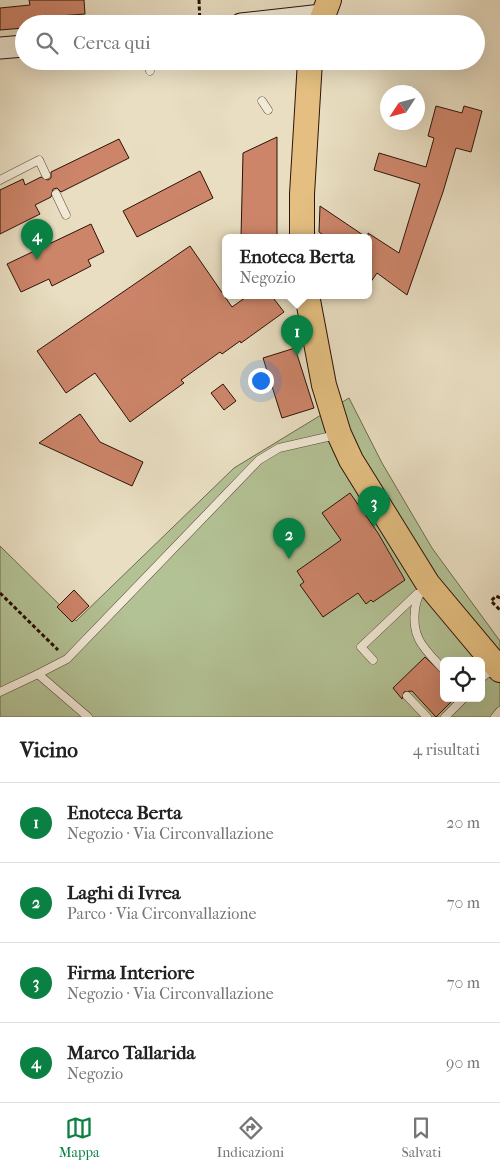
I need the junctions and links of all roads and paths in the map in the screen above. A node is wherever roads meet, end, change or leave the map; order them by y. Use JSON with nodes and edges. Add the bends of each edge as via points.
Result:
{"nodes":[{"id":1,"x":199,"y":0,"type":"edge"},
{"id":2,"x":324,"y":13,"type":"edge"},
{"id":3,"x":200,"y":15,"type":"edge"},
{"id":4,"x":309,"y":15,"type":"edge"},
{"id":5,"x":15,"y":47,"type":"edge"},
{"id":6,"x":0,"y":48,"type":"edge"},
{"id":7,"x":309,"y":70,"type":"edge"},
{"id":8,"x":262,"y":101,"type":"dead end"},
{"id":9,"x":268,"y":110,"type":"dead end"},
{"id":10,"x":46,"y":175,"type":"dead end"},
{"id":11,"x":0,"y":180,"type":"edge"},
{"id":12,"x":56,"y":194,"type":"dead end"},
{"id":13,"x":66,"y":214,"type":"dead end"},
{"id":14,"x":302,"y":234,"type":"edge"},
{"id":15,"x":308,"y":299,"type":"edge"},
{"id":16,"x":340,"y":434,"type":"junction"},
{"id":17,"x":423,"y":589,"type":"junction"},
{"id":18,"x":0,"y":593,"type":"edge"},
{"id":19,"x":500,"y":598,"type":"edge"},
{"id":20,"x":500,"y":610,"type":"edge"},
{"id":21,"x":67,"y":660,"type":"junction"},
{"id":22,"x":373,"y":660,"type":"dead end"},
{"id":23,"x":440,"y":666,"type":"edge"},
{"id":24,"x":38,"y":674,"type":"junction"},
{"id":25,"x":489,"y":674,"type":"edge"},
{"id":26,"x":0,"y":692,"type":"edge"},
{"id":27,"x":407,"y":696,"type":"dead end"},
{"id":28,"x":460,"y":702,"type":"edge"},
{"id":29,"x":500,"y":711,"type":"edge"},
{"id":30,"x":88,"y":717,"type":"edge"},
{"id":31,"x":427,"y":717,"type":"edge"},
{"id":32,"x":445,"y":717,"type":"edge"},
{"id":33,"x":495,"y":717,"type":"edge"}],
"edges":[{"from":1,"to":3,"type":"path"},
{"from":2,"to":4,"type":"main road"},
{"from":5,"to":6,"type":"main road"},
{"from":7,"to":14,"type":"main road"},
{"from":8,"to":9,"type":"lane"},
{"from":10,"to":11,"type":"lane","via":[[39,160]]},
{"from":12,"to":13,"type":"lane"},
{"from":15,"to":16,"type":"main road","via":[[324,385]]},
{"from":16,"to":17,"type":"main road"},
{"from":16,"to":21,"type":"lane","via":[[279,448],[255,464]]},
{"from":17,"to":22,"type":"lane","via":[[361,647]]},
{"from":17,"to":23,"type":"lane","via":[[413,624],[421,645]]},
{"from":17,"to":25,"type":"main road"},
{"from":18,"to":21,"type":"path"},
{"from":19,"to":20,"type":"path","via":[[496,596],[491,601]]},
{"from":21,"to":24,"type":"lane"},
{"from":24,"to":26,"type":"lane"},
{"from":24,"to":30,"type":"lane"},
{"from":27,"to":31,"type":"lane"},
{"from":28,"to":32,"type":"lane"},
{"from":29,"to":33,"type":"lane"}]}
